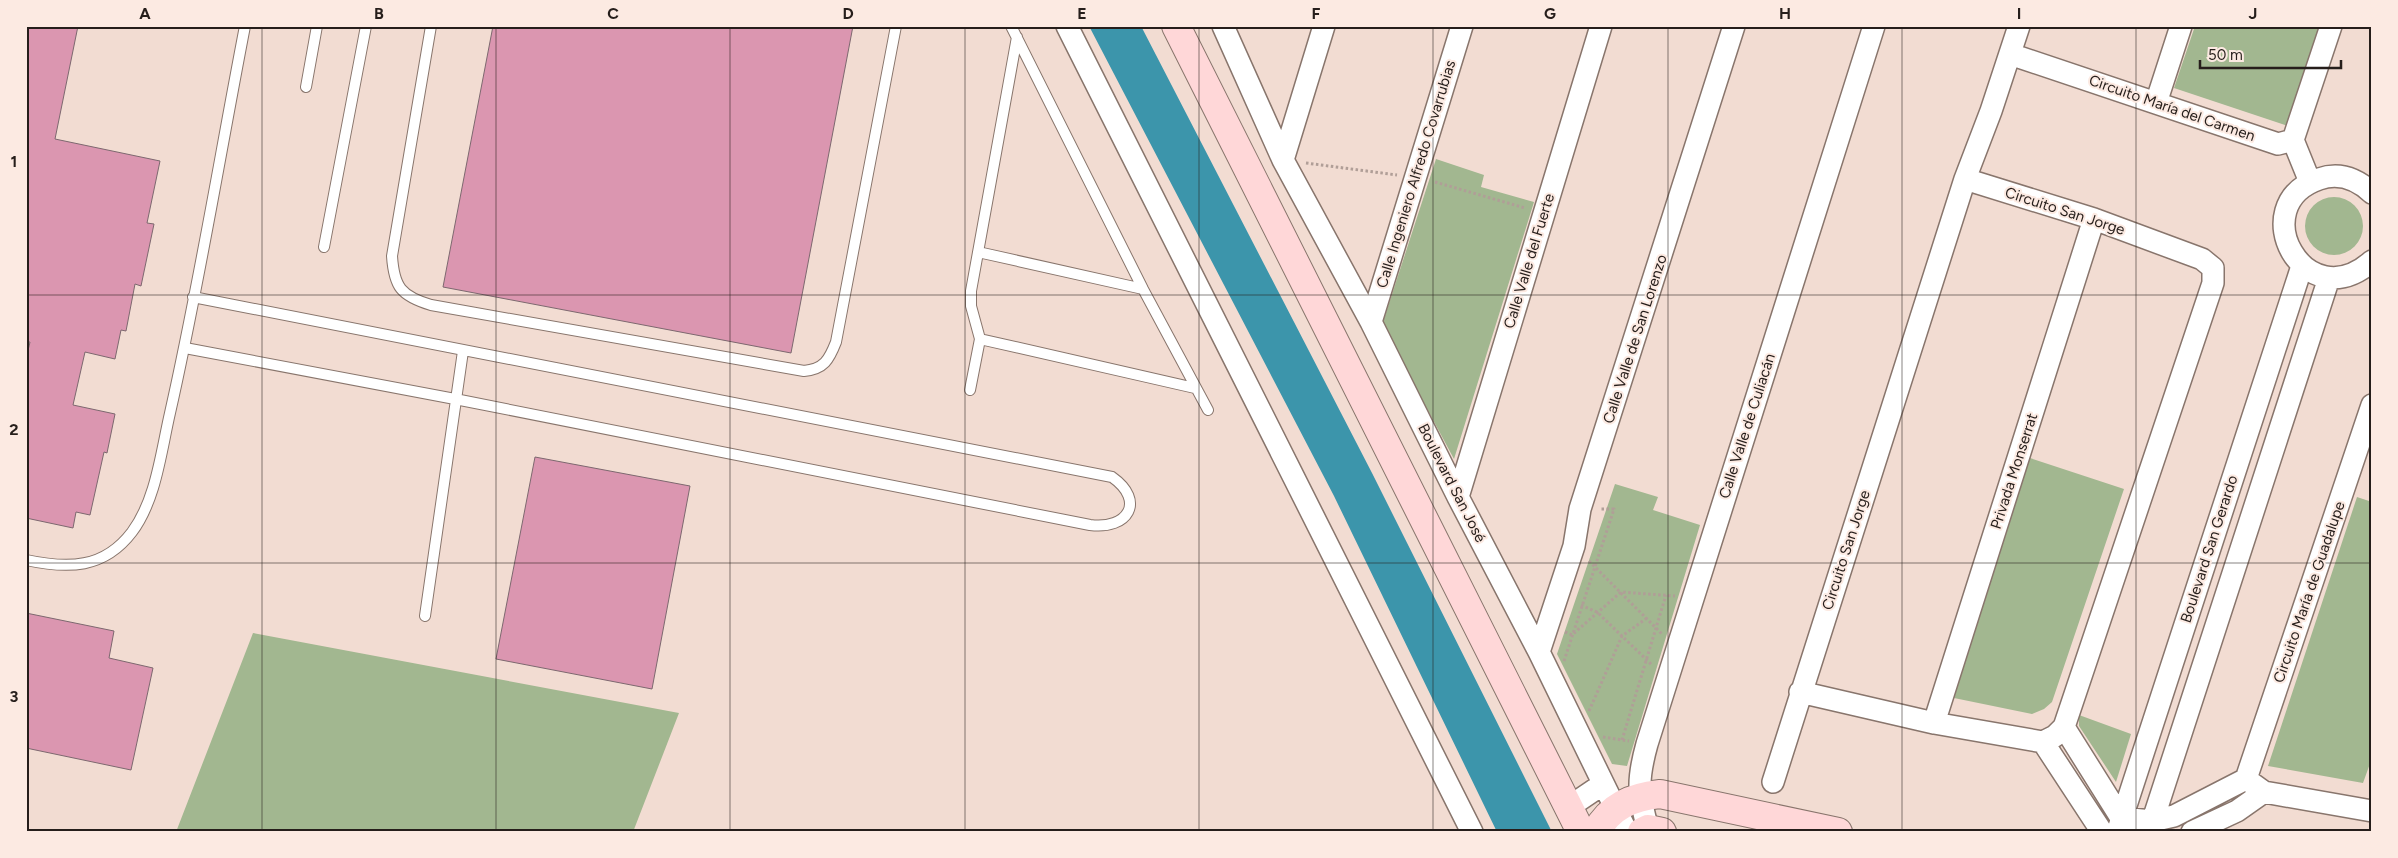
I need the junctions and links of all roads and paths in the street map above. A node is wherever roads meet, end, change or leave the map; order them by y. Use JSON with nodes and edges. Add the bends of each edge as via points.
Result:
{"nodes":[{"id":1,"x":245,"y":26,"type":"edge"},
{"id":2,"x":317,"y":26,"type":"edge"},
{"id":3,"x":366,"y":26,"type":"edge"},
{"id":4,"x":431,"y":26,"type":"edge"},
{"id":5,"x":896,"y":26,"type":"edge"},
{"id":6,"x":1011,"y":26,"type":"edge"},
{"id":7,"x":1067,"y":26,"type":"edge"},
{"id":8,"x":1176,"y":26,"type":"edge"},
{"id":9,"x":1223,"y":26,"type":"edge"},
{"id":10,"x":1324,"y":26,"type":"edge"},
{"id":11,"x":1462,"y":26,"type":"edge"},
{"id":12,"x":1601,"y":26,"type":"edge"},
{"id":13,"x":1734,"y":26,"type":"edge"},
{"id":14,"x":1874,"y":26,"type":"edge"},
{"id":15,"x":2019,"y":26,"type":"edge"},
{"id":16,"x":2181,"y":26,"type":"edge"},
{"id":17,"x":2331,"y":26,"type":"edge"},
{"id":18,"x":1016,"y":37,"type":"junction"},
{"id":19,"x":2010,"y":54,"type":"junction"},
{"id":20,"x":306,"y":87,"type":"dead end"},
{"id":21,"x":2156,"y":103,"type":"junction"},
{"id":22,"x":2293,"y":140,"type":"junction"},
{"id":23,"x":1283,"y":160,"type":"junction"},
{"id":24,"x":1965,"y":178,"type":"junction"},
{"id":25,"x":2310,"y":182,"type":"junction"},
{"id":26,"x":2372,"y":193,"type":"edge"},
{"id":27,"x":2094,"y":219,"type":"junction"},
{"id":28,"x":324,"y":247,"type":"dead end"},
{"id":29,"x":978,"y":252,"type":"junction"},
{"id":30,"x":2372,"y":261,"type":"edge"},
{"id":31,"x":2302,"y":266,"type":"junction"},
{"id":32,"x":2329,"y":278,"type":"junction"},
{"id":33,"x":1143,"y":289,"type":"junction"},
{"id":34,"x":193,"y":297,"type":"junction"},
{"id":35,"x":1371,"y":322,"type":"junction"},
{"id":36,"x":980,"y":339,"type":"junction"},
{"id":37,"x":185,"y":348,"type":"junction"},
{"id":38,"x":463,"y":351,"type":"junction"},
{"id":39,"x":1195,"y":388,"type":"junction"},
{"id":40,"x":970,"y":390,"type":"dead end"},
{"id":41,"x":455,"y":399,"type":"junction"},
{"id":42,"x":2372,"y":405,"type":"edge"},
{"id":43,"x":1208,"y":410,"type":"dead end"},
{"id":44,"x":1458,"y":497,"type":"junction"},
{"id":45,"x":1580,"y":509,"type":"junction"},
{"id":46,"x":1574,"y":546,"type":"junction"},
{"id":47,"x":26,"y":560,"type":"edge"},
{"id":48,"x":1595,"y":567,"type":"junction"},
{"id":49,"x":1621,"y":592,"type":"junction"},
{"id":50,"x":1666,"y":595,"type":"junction"},
{"id":51,"x":1558,"y":596,"type":"junction"},
{"id":52,"x":1693,"y":596,"type":"junction"},
{"id":53,"x":1582,"y":606,"type":"junction"},
{"id":54,"x":1598,"y":612,"type":"junction"},
{"id":55,"x":425,"y":616,"type":"dead end"},
{"id":56,"x":1647,"y":618,"type":"junction"},
{"id":57,"x":1549,"y":626,"type":"junction"},
{"id":58,"x":1656,"y":628,"type":"junction"},
{"id":59,"x":1572,"y":635,"type":"junction"},
{"id":60,"x":1622,"y":636,"type":"junction"},
{"id":61,"x":1676,"y":649,"type":"junction"},
{"id":62,"x":1539,"y":652,"type":"junction"},
{"id":63,"x":1646,"y":659,"type":"junction"},
{"id":64,"x":1667,"y":679,"type":"junction"},
{"id":65,"x":1557,"y":688,"type":"junction"},
{"id":66,"x":1800,"y":692,"type":"junction"},
{"id":67,"x":1934,"y":723,"type":"junction"},
{"id":68,"x":2064,"y":727,"type":"junction"},
{"id":69,"x":1579,"y":733,"type":"junction"},
{"id":70,"x":1622,"y":740,"type":"junction"},
{"id":71,"x":2042,"y":742,"type":"junction"},
{"id":72,"x":1647,"y":744,"type":"junction"},
{"id":73,"x":2093,"y":773,"type":"junction"},
{"id":74,"x":2246,"y":780,"type":"junction"},
{"id":75,"x":1773,"y":782,"type":"dead end"},
{"id":76,"x":1603,"y":784,"type":"junction"},
{"id":77,"x":2072,"y":787,"type":"junction"},
{"id":78,"x":2264,"y":792,"type":"junction"},
{"id":79,"x":1639,"y":796,"type":"junction"},
{"id":80,"x":2203,"y":803,"type":"junction"},
{"id":81,"x":2370,"y":804,"type":"edge"},
{"id":82,"x":1569,"y":807,"type":"junction"},
{"id":83,"x":2212,"y":824,"type":"junction"},
{"id":84,"x":2119,"y":825,"type":"edge"},
{"id":85,"x":1639,"y":826,"type":"edge"},
{"id":86,"x":2150,"y":827,"type":"edge"},
{"id":87,"x":1472,"y":832,"type":"edge"},
{"id":88,"x":1581,"y":832,"type":"edge"},
{"id":89,"x":1596,"y":832,"type":"edge"},
{"id":90,"x":1838,"y":832,"type":"edge"},
{"id":91,"x":2102,"y":832,"type":"edge"},
{"id":92,"x":2192,"y":832,"type":"edge"}],
"edges":[{"from":1,"to":34,"type":"lane"},
{"from":2,"to":20,"type":"lane"},
{"from":3,"to":28,"type":"lane"},
{"from":4,"to":5,"type":"lane","via":[[392,256],[393,276],[401,292],[431,305],[804,371],[824,365],[836,342]]},
{"from":6,"to":18,"type":"lane"},
{"from":7,"to":87,"type":"street"},
{"from":8,"to":82,"type":"street"},
{"from":9,"to":23,"type":"street","name":"Boulevard San José"},
{"from":10,"to":23,"type":"street"},
{"from":11,"to":35,"type":"street","name":"Calle Ingeniero Alfredo Covarrubias"},
{"from":12,"to":44,"type":"street","name":"Calle Valle del Fuerte"},
{"from":13,"to":45,"type":"street","name":"Calle Valle de San Lorenzo"},
{"from":14,"to":52,"type":"street","name":"Calle Valle de Culiacán"},
{"from":15,"to":19,"type":"street"},
{"from":16,"to":21,"type":"street"},
{"from":17,"to":22,"type":"street"},
{"from":18,"to":29,"type":"lane"},
{"from":18,"to":33,"type":"lane"},
{"from":19,"to":21,"type":"street","name":"Circuito María del Carmen"},
{"from":19,"to":24,"type":"street"},
{"from":21,"to":22,"type":"street","name":"Circuito María del Carmen","via":[[2278,144]]},
{"from":22,"to":25,"type":"street"},
{"from":23,"to":35,"type":"street","name":"Boulevard San José"},
{"from":24,"to":27,"type":"street","name":"Circuito San Jorge"},
{"from":24,"to":66,"type":"street","name":"Circuito San Jorge"},
{"from":25,"to":26,"type":"street","via":[[2327,176],[2345,177],[2362,184]]},
{"from":25,"to":31,"type":"street","via":[[2297,192],[2288,206],[2284,222],[2285,239],[2291,254]]},
{"from":27,"to":67,"type":"street","name":"Privada Monserrat"},
{"from":27,"to":68,"type":"street","name":"Circuito San Jorge","via":[[2202,259],[2210,264],[2214,274]]},
{"from":29,"to":33,"type":"lane"},
{"from":29,"to":36,"type":"lane","via":[[971,291]]},
{"from":30,"to":32,"type":"street","via":[[2361,271],[2346,277]]},
{"from":31,"to":32,"type":"street"},
{"from":31,"to":84,"type":"street","name":"Boulevard San Gerardo"},
{"from":32,"to":86,"type":"street","name":"Boulevard San Gerardo"},
{"from":33,"to":39,"type":"lane"},
{"from":34,"to":37,"type":"lane"},
{"from":34,"to":38,"type":"lane"},
{"from":35,"to":44,"type":"street","name":"Boulevard San José"},
{"from":36,"to":39,"type":"lane"},
{"from":36,"to":40,"type":"lane"},
{"from":37,"to":41,"type":"lane"},
{"from":37,"to":47,"type":"lane","via":[[147,506],[132,532],[108,555],[82,566],[55,566]]},
{"from":38,"to":41,"type":"lane"},
{"from":38,"to":41,"type":"lane","via":[[1112,476],[1124,485],[1130,499],[1128,512],[1118,523],[1090,525]]},
{"from":39,"to":43,"type":"lane"},
{"from":41,"to":55,"type":"lane"},
{"from":42,"to":74,"type":"street","name":"Circuito María de Guadalupe"},
{"from":44,"to":62,"type":"street","name":"Boulevard San José"},
{"from":45,"to":46,"type":"street","name":"Calle Valle de San Lorenzo"},
{"from":45,"to":48,"type":"path","via":[[1614,508]]},
{"from":46,"to":48,"type":"path"},
{"from":46,"to":51,"type":"street","name":"Calle Valle de San Lorenzo"},
{"from":48,"to":49,"type":"path"},
{"from":48,"to":53,"type":"path"},
{"from":49,"to":50,"type":"path"},
{"from":49,"to":54,"type":"path"},
{"from":49,"to":56,"type":"path"},
{"from":50,"to":52,"type":"path"},
{"from":50,"to":58,"type":"path"},
{"from":51,"to":53,"type":"path"},
{"from":51,"to":57,"type":"street","name":"Calle Valle de San Lorenzo"},
{"from":52,"to":61,"type":"street","name":"Calle Valle de Culiacán"},
{"from":53,"to":54,"type":"path"},
{"from":53,"to":59,"type":"path"},
{"from":54,"to":59,"type":"path"},
{"from":54,"to":60,"type":"path"},
{"from":56,"to":58,"type":"path"},
{"from":56,"to":60,"type":"path"},
{"from":57,"to":59,"type":"path"},
{"from":57,"to":62,"type":"street","name":"Calle Valle de San Lorenzo"},
{"from":58,"to":61,"type":"path"},
{"from":58,"to":63,"type":"path"},
{"from":59,"to":65,"type":"path"},
{"from":60,"to":63,"type":"path"},
{"from":60,"to":69,"type":"path"},
{"from":61,"to":64,"type":"street","name":"Calle Valle de Culiacán"},
{"from":62,"to":65,"type":"street","name":"Boulevard San José"},
{"from":63,"to":64,"type":"path"},
{"from":63,"to":70,"type":"path"},
{"from":64,"to":72,"type":"street","name":"Calle Valle de Culiacán"},
{"from":65,"to":69,"type":"street","name":"Boulevard San José"},
{"from":66,"to":67,"type":"street"},
{"from":66,"to":75,"type":"street","name":"Circuito San Jorge"},
{"from":67,"to":71,"type":"street"},
{"from":68,"to":71,"type":"street"},
{"from":68,"to":73,"type":"street"},
{"from":69,"to":70,"type":"path"},
{"from":69,"to":76,"type":"street","name":"Boulevard San José"},
{"from":70,"to":72,"type":"path"},
{"from":71,"to":77,"type":"street"},
{"from":72,"to":79,"type":"street","name":"Calle Valle de Culiacán","via":[[1640,771]]},
{"from":73,"to":77,"type":"street"},
{"from":73,"to":84,"type":"street"},
{"from":74,"to":78,"type":"street"},
{"from":74,"to":80,"type":"street"},
{"from":76,"to":82,"type":"street"},
{"from":76,"to":85,"type":"street","name":"Boulevard San José"},
{"from":77,"to":91,"type":"street"},
{"from":78,"to":81,"type":"street"},
{"from":78,"to":83,"type":"street"},
{"from":79,"to":85,"type":"street"},
{"from":79,"to":90,"type":"street","via":[[1660,794]]},
{"from":80,"to":83,"type":"street"},
{"from":80,"to":86,"type":"street"},
{"from":82,"to":88,"type":"street"},
{"from":83,"to":92,"type":"street"},
{"from":84,"to":86,"type":"street"},
{"from":85,"to":89,"type":"street"}]}
